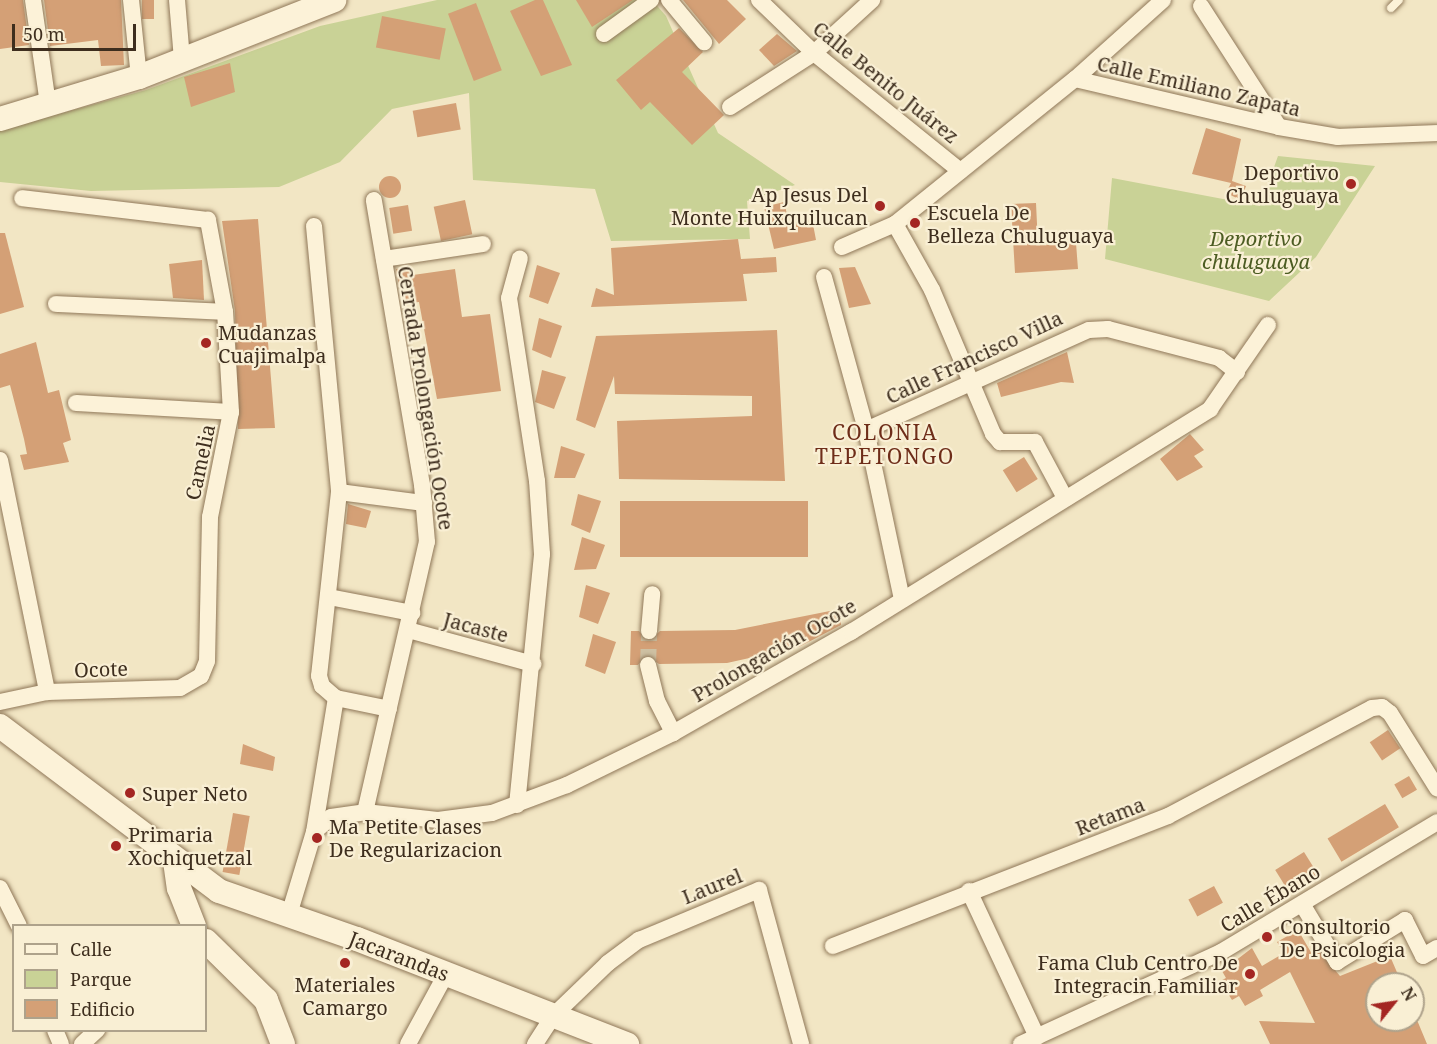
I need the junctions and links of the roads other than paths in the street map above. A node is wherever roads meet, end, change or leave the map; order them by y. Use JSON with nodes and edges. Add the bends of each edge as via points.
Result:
{"nodes":[{"id":1,"x":33,"y":0,"type":"edge"},
{"id":2,"x":131,"y":0,"type":"edge"},
{"id":3,"x":177,"y":0,"type":"edge"},
{"id":4,"x":334,"y":0,"type":"edge"},
{"id":5,"x":651,"y":0,"type":"edge"},
{"id":6,"x":669,"y":0,"type":"edge"},
{"id":7,"x":759,"y":0,"type":"edge"},
{"id":8,"x":872,"y":0,"type":"edge"},
{"id":9,"x":1163,"y":0,"type":"edge"},
{"id":10,"x":1399,"y":0,"type":"edge"},
{"id":11,"x":1201,"y":6,"type":"dead end"},
{"id":12,"x":1391,"y":8,"type":"dead end"},
{"id":13,"x":604,"y":34,"type":"dead end"},
{"id":14,"x":704,"y":42,"type":"dead end"},
{"id":15,"x":814,"y":53,"type":"junction"},
{"id":16,"x":182,"y":60,"type":"junction"},
{"id":17,"x":139,"y":77,"type":"junction"},
{"id":18,"x":1075,"y":79,"type":"junction"},
{"id":19,"x":48,"y":104,"type":"junction"},
{"id":20,"x":730,"y":107,"type":"dead end"},
{"id":21,"x":0,"y":119,"type":"edge"},
{"id":22,"x":1279,"y":128,"type":"junction"},
{"id":23,"x":1437,"y":133,"type":"edge"},
{"id":24,"x":960,"y":171,"type":"junction"},
{"id":25,"x":22,"y":198,"type":"dead end"},
{"id":26,"x":374,"y":200,"type":"dead end"},
{"id":27,"x":895,"y":224,"type":"junction"},
{"id":28,"x":314,"y":226,"type":"dead end"},
{"id":29,"x":483,"y":244,"type":"dead end"},
{"id":30,"x":842,"y":247,"type":"dead end"},
{"id":31,"x":520,"y":258,"type":"dead end"},
{"id":32,"x":384,"y":259,"type":"junction"},
{"id":33,"x":824,"y":277,"type":"dead end"},
{"id":34,"x":56,"y":304,"type":"dead end"},
{"id":35,"x":225,"y":312,"type":"junction"},
{"id":36,"x":1268,"y":325,"type":"dead end"},
{"id":37,"x":1237,"y":372,"type":"junction"},
{"id":38,"x":974,"y":381,"type":"junction"},
{"id":39,"x":76,"y":403,"type":"dead end"},
{"id":40,"x":231,"y":412,"type":"junction"},
{"id":41,"x":866,"y":429,"type":"junction"},
{"id":42,"x":0,"y":460,"type":"edge"},
{"id":43,"x":339,"y":492,"type":"junction"},
{"id":44,"x":1065,"y":498,"type":"junction"},
{"id":45,"x":424,"y":503,"type":"junction"},
{"id":46,"x":652,"y":594,"type":"dead end"},
{"id":47,"x":329,"y":597,"type":"junction"},
{"id":48,"x":902,"y":599,"type":"junction"},
{"id":49,"x":412,"y":613,"type":"junction"},
{"id":50,"x":408,"y":630,"type":"junction"},
{"id":51,"x":649,"y":631,"type":"tunnel mouth"},
{"id":52,"x":532,"y":664,"type":"junction"},
{"id":53,"x":648,"y":665,"type":"tunnel mouth"},
{"id":54,"x":201,"y":676,"type":"joint"},
{"id":55,"x":47,"y":692,"type":"junction"},
{"id":56,"x":336,"y":698,"type":"junction"},
{"id":57,"x":0,"y":702,"type":"edge"},
{"id":58,"x":389,"y":709,"type":"junction"},
{"id":59,"x":0,"y":726,"type":"edge"},
{"id":60,"x":672,"y":733,"type":"junction"},
{"id":61,"x":1437,"y":788,"type":"edge"},
{"id":62,"x":517,"y":805,"type":"junction"},
{"id":63,"x":365,"y":812,"type":"junction"},
{"id":64,"x":1437,"y":822,"type":"edge"},
{"id":65,"x":314,"y":832,"type":"junction"},
{"id":66,"x":175,"y":861,"type":"junction"},
{"id":67,"x":0,"y":888,"type":"edge"},
{"id":68,"x":969,"y":891,"type":"junction"},
{"id":69,"x":1302,"y":904,"type":"junction"},
{"id":70,"x":288,"y":918,"type":"junction"},
{"id":71,"x":18,"y":924,"type":"edge"},
{"id":72,"x":193,"y":924,"type":"edge"},
{"id":73,"x":207,"y":942,"type":"edge"},
{"id":74,"x":833,"y":946,"type":"dead end"},
{"id":75,"x":1430,"y":952,"type":"edge"},
{"id":76,"x":446,"y":974,"type":"junction"},
{"id":77,"x":554,"y":1015,"type":"junction"},
{"id":78,"x":95,"y":1032,"type":"edge"},
{"id":79,"x":1037,"y":1037,"type":"junction"},
{"id":80,"x":617,"y":1042,"type":"edge"},
{"id":81,"x":82,"y":1044,"type":"edge"},
{"id":82,"x":283,"y":1044,"type":"edge"},
{"id":83,"x":408,"y":1044,"type":"edge"},
{"id":84,"x":535,"y":1044,"type":"edge"},
{"id":85,"x":801,"y":1044,"type":"edge"},
{"id":86,"x":1021,"y":1044,"type":"edge"}],
"edges":[{"from":1,"to":19,"type":"street"},
{"from":2,"to":17,"type":"street"},
{"from":3,"to":16,"type":"street"},
{"from":4,"to":16,"type":"street"},
{"from":5,"to":13,"type":"street"},
{"from":6,"to":14,"type":"street"},
{"from":7,"to":15,"type":"street","name":"Calle Benito Juárez"},
{"from":8,"to":15,"type":"street"},
{"from":9,"to":18,"type":"street"},
{"from":10,"to":12,"type":"lane"},
{"from":11,"to":22,"type":"street"},
{"from":15,"to":20,"type":"street"},
{"from":15,"to":24,"type":"street","name":"Calle Benito Juárez"},
{"from":16,"to":17,"type":"street"},
{"from":17,"to":19,"type":"street"},
{"from":18,"to":22,"type":"street","name":"Calle Emiliano Zapata"},
{"from":18,"to":24,"type":"street","name":"Calle Emiliano Zapata"},
{"from":19,"to":21,"type":"street"},
{"from":22,"to":23,"type":"street","name":"Calle Emiliano Zapata","via":[[1338,137]]},
{"from":24,"to":27,"type":"street","name":"Calle Emiliano Zapata"},
{"from":25,"to":35,"type":"street","name":"Camelia","via":[[208,220]]},
{"from":26,"to":32,"type":"street","name":"Cerrada Prolongación Ocote"},
{"from":27,"to":30,"type":"street","name":"Calle Emiliano Zapata"},
{"from":27,"to":38,"type":"street"},
{"from":28,"to":43,"type":"street"},
{"from":29,"to":32,"type":"street"},
{"from":31,"to":52,"type":"street","via":[[508,298],[541,514]]},
{"from":32,"to":45,"type":"street","name":"Cerrada Prolongación Ocote"},
{"from":33,"to":41,"type":"street"},
{"from":34,"to":35,"type":"street"},
{"from":35,"to":40,"type":"street","name":"Camelia"},
{"from":36,"to":37,"type":"street","name":"Prolongación Ocote"},
{"from":37,"to":38,"type":"street","name":"Calle Francisco Villa","via":[[1219,358],[1108,329],[1089,330]]},
{"from":37,"to":44,"type":"street","name":"Prolongación Ocote","via":[[1210,409]]},
{"from":38,"to":41,"type":"street","name":"Calle Francisco Villa"},
{"from":38,"to":44,"type":"street","via":[[999,442],[1035,442]]},
{"from":39,"to":40,"type":"street"},
{"from":40,"to":54,"type":"street","name":"Camelia","via":[[210,517],[207,661]]},
{"from":41,"to":48,"type":"street"},
{"from":42,"to":55,"type":"street"},
{"from":43,"to":45,"type":"street"},
{"from":43,"to":47,"type":"street"},
{"from":44,"to":48,"type":"street","name":"Prolongación Ocote"},
{"from":45,"to":49,"type":"street","name":"Cerrada Prolongación Ocote","via":[[427,542]]},
{"from":46,"to":51,"type":"street"},
{"from":47,"to":49,"type":"street"},
{"from":47,"to":56,"type":"street","via":[[321,686]]},
{"from":48,"to":60,"type":"street","name":"Prolongación Ocote"},
{"from":49,"to":50,"type":"street","name":"Cerrada Prolongación Ocote"},
{"from":50,"to":52,"type":"street","name":"Jacaste"},
{"from":50,"to":58,"type":"street","name":"Cerrada Prolongación Ocote"},
{"from":52,"to":62,"type":"street"},
{"from":53,"to":60,"type":"street","via":[[657,701]]},
{"from":54,"to":55,"type":"street","name":"Ocote","via":[[180,688]]},
{"from":55,"to":57,"type":"street","name":"Ocote"},
{"from":56,"to":58,"type":"street"},
{"from":56,"to":65,"type":"street"},
{"from":58,"to":63,"type":"street","name":"Cerrada Prolongación Ocote"},
{"from":59,"to":66,"type":"street","name":"Jacarandas"},
{"from":60,"to":62,"type":"street","name":"Prolongación Ocote"},
{"from":61,"to":68,"type":"street","name":"Retama","via":[[1390,713],[1383,707],[1372,708],[1168,816]]},
{"from":62,"to":63,"type":"street","name":"Prolongación Ocote","via":[[438,820]]},
{"from":63,"to":65,"type":"street","name":"Prolongación Ocote","via":[[330,818]]},
{"from":64,"to":69,"type":"street","name":"Calle Ébano"},
{"from":65,"to":70,"type":"street"},
{"from":66,"to":70,"type":"street","name":"Jacarandas","via":[[219,891]]},
{"from":66,"to":72,"type":"street","via":[[179,888]]},
{"from":67,"to":71,"type":"street"},
{"from":68,"to":74,"type":"street","name":"Retama"},
{"from":68,"to":79,"type":"street"},
{"from":69,"to":75,"type":"street","via":[[1337,962],[1405,920]]},
{"from":69,"to":79,"type":"street","name":"Calle Ébano","via":[[1221,952]]},
{"from":70,"to":76,"type":"street","name":"Jacarandas"},
{"from":73,"to":82,"type":"street","via":[[266,1000]]},
{"from":76,"to":77,"type":"street","name":"Jacarandas"},
{"from":76,"to":83,"type":"street"},
{"from":77,"to":80,"type":"street","name":"Jacarandas"},
{"from":77,"to":84,"type":"street"},
{"from":77,"to":85,"type":"street","name":"Laurel","via":[[608,963],[639,940],[759,890]]},
{"from":78,"to":81,"type":"street"},
{"from":79,"to":86,"type":"street","name":"Calle Ébano"}]}
